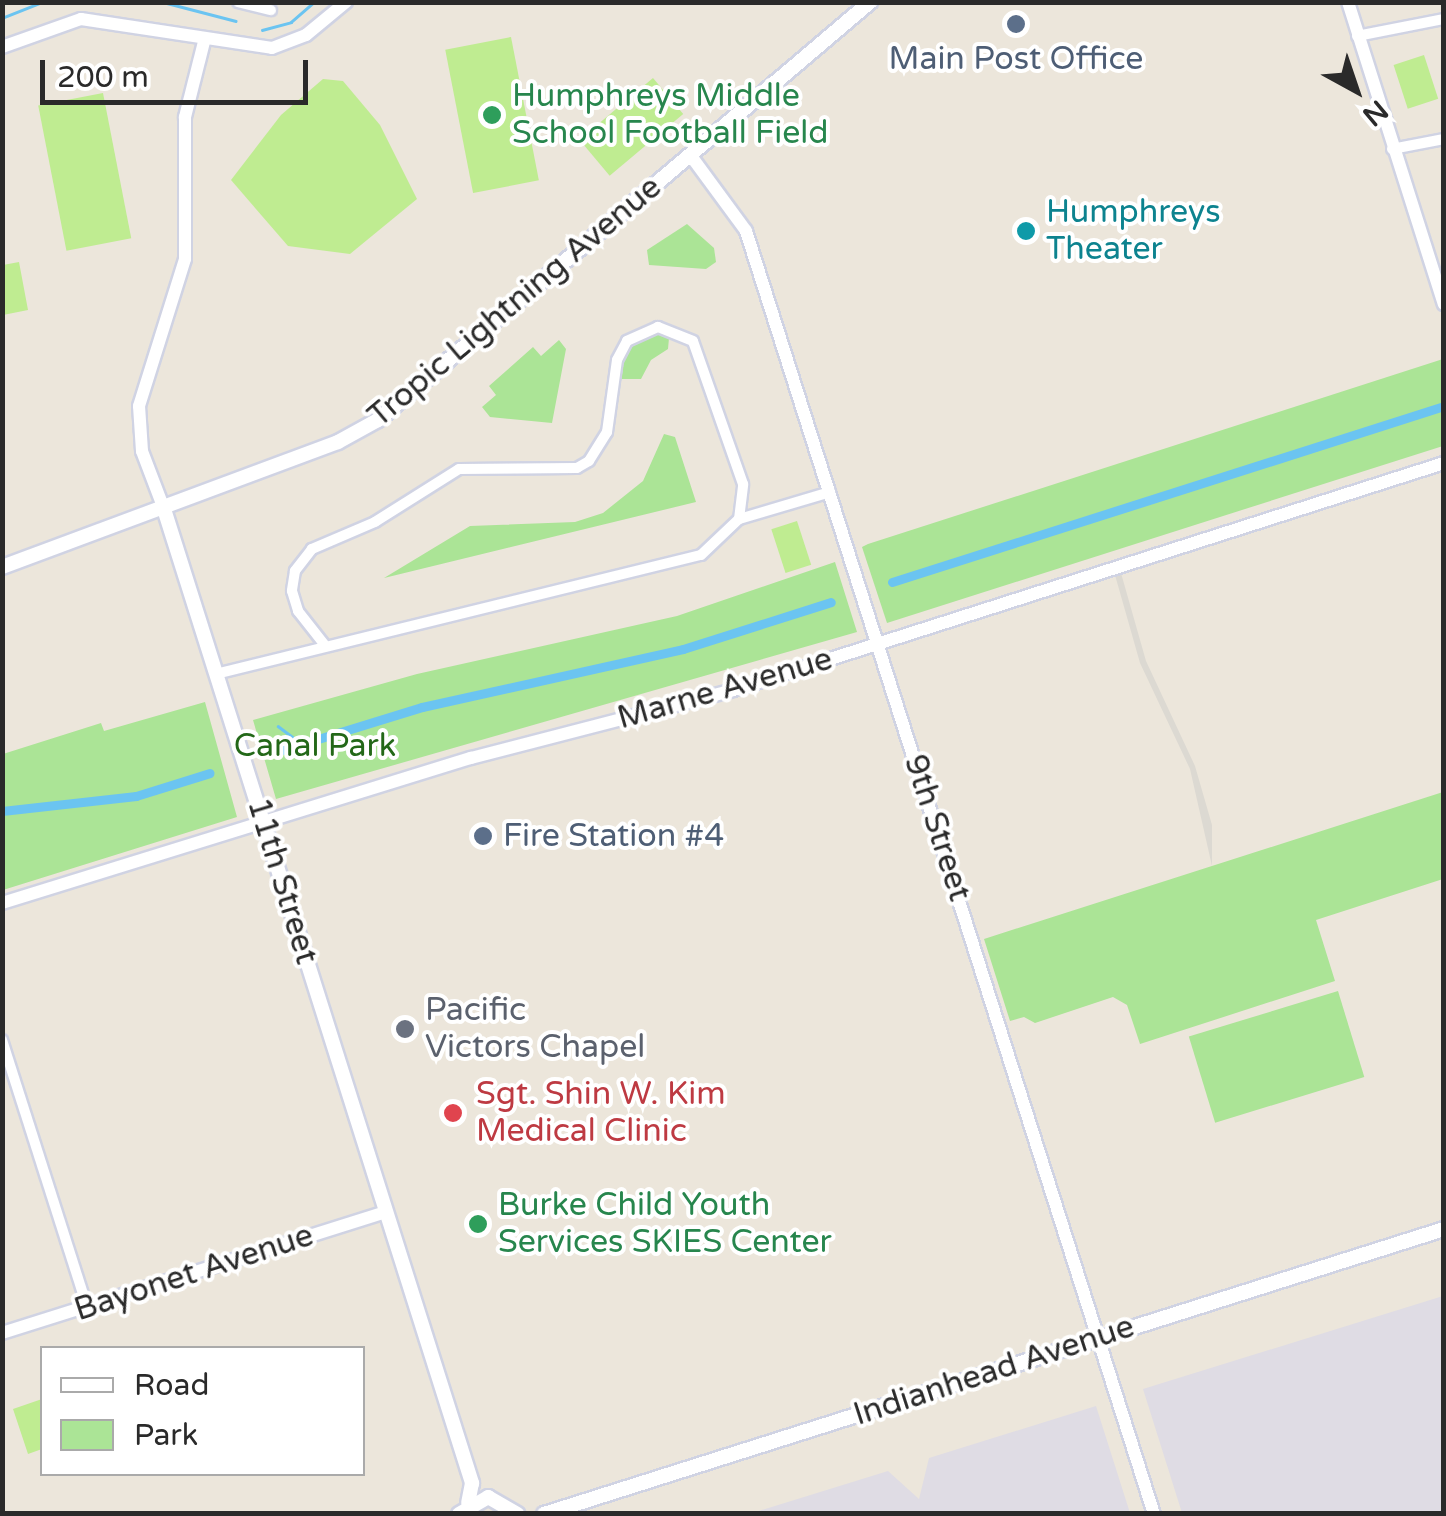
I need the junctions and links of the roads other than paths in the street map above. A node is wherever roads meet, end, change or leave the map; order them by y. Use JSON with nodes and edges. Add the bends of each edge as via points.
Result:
{"nodes":[{"id":1,"x":238,"y":2,"type":"edge"},
{"id":2,"x":346,"y":2,"type":"edge"},
{"id":3,"x":870,"y":2,"type":"edge"},
{"id":4,"x":1348,"y":2,"type":"edge"},
{"id":5,"x":271,"y":10,"type":"dead end"},
{"id":6,"x":1444,"y":19,"type":"edge"},
{"id":7,"x":1357,"y":36,"type":"junction"},
{"id":8,"x":204,"y":42,"type":"junction"},
{"id":9,"x":2,"y":47,"type":"edge"},
{"id":10,"x":1444,"y":139,"type":"edge"},
{"id":11,"x":1392,"y":149,"type":"junction"},
{"id":12,"x":691,"y":156,"type":"junction"},
{"id":13,"x":1444,"y":304,"type":"edge"},
{"id":14,"x":1444,"y":463,"type":"edge"},
{"id":15,"x":830,"y":492,"type":"junction"},
{"id":16,"x":164,"y":509,"type":"junction"},
{"id":17,"x":739,"y":519,"type":"junction"},
{"id":18,"x":2,"y":567,"type":"edge"},
{"id":19,"x":877,"y":643,"type":"junction"},
{"id":20,"x":324,"y":644,"type":"junction"},
{"id":21,"x":220,"y":673,"type":"junction"},
{"id":22,"x":263,"y":822,"type":"junction"},
{"id":23,"x":2,"y":903,"type":"edge"},
{"id":24,"x":2,"y":1040,"type":"edge"},
{"id":25,"x":386,"y":1212,"type":"junction"},
{"id":26,"x":1444,"y":1229,"type":"edge"},
{"id":27,"x":87,"y":1306,"type":"junction"},
{"id":28,"x":2,"y":1333,"type":"edge"},
{"id":29,"x":1099,"y":1338,"type":"junction"},
{"id":30,"x":472,"y":1484,"type":"junction"},
{"id":31,"x":488,"y":1497,"type":"junction"},
{"id":32,"x":464,"y":1508,"type":"edge"},
{"id":33,"x":518,"y":1513,"type":"edge"},
{"id":34,"x":544,"y":1514,"type":"edge"},
{"id":35,"x":1154,"y":1514,"type":"edge"}],
"edges":[{"from":1,"to":5,"type":"street"},
{"from":2,"to":8,"type":"street","via":[[290,43],[256,49]]},
{"from":3,"to":12,"type":"main road","name":"Tropic Lightning Avenue"},
{"from":4,"to":7,"type":"street"},
{"from":6,"to":7,"type":"street"},
{"from":7,"to":11,"type":"street"},
{"from":8,"to":9,"type":"street","via":[[124,21],[82,19]]},
{"from":8,"to":16,"type":"street","name":"11th Street","via":[[186,118],[184,258],[139,406],[142,451]]},
{"from":10,"to":11,"type":"street"},
{"from":11,"to":13,"type":"street"},
{"from":12,"to":15,"type":"street","name":"9th Street","via":[[746,231]]},
{"from":12,"to":16,"type":"main road","name":"Tropic Lightning Avenue","via":[[378,420]]},
{"from":14,"to":19,"type":"street","name":"Marne Avenue"},
{"from":15,"to":17,"type":"street"},
{"from":15,"to":19,"type":"street","name":"9th Street"},
{"from":16,"to":18,"type":"main road","name":"Tropic Lightning Avenue"},
{"from":16,"to":21,"type":"main road","name":"11th Street"},
{"from":17,"to":20,"type":"street","via":[[701,555]]},
{"from":17,"to":20,"type":"street","via":[[740,466],[704,355],[682,332],[645,330],[621,350],[607,432],[589,461],[558,471],[459,469],[375,522],[312,549],[295,571],[292,591],[298,611]]},
{"from":19,"to":22,"type":"street","name":"Marne Avenue"},
{"from":19,"to":29,"type":"street","name":"9th Street"},
{"from":20,"to":21,"type":"street"},
{"from":21,"to":22,"type":"main road","name":"11th Street"},
{"from":22,"to":23,"type":"street","name":"Marne Avenue"},
{"from":22,"to":25,"type":"main road","name":"11th Street"},
{"from":24,"to":27,"type":"street"},
{"from":25,"to":27,"type":"street","name":"Bayonet Avenue"},
{"from":25,"to":30,"type":"main road","name":"11th Street"},
{"from":26,"to":29,"type":"main road","name":"Indianhead Avenue"},
{"from":27,"to":28,"type":"street","name":"Bayonet Avenue"},
{"from":29,"to":34,"type":"main road","name":"Indianhead Avenue"},
{"from":29,"to":35,"type":"street","name":"9th Street"},
{"from":30,"to":31,"type":"main road"},
{"from":30,"to":32,"type":"main road"},
{"from":31,"to":32,"type":"main road"},
{"from":31,"to":33,"type":"main road"}]}
